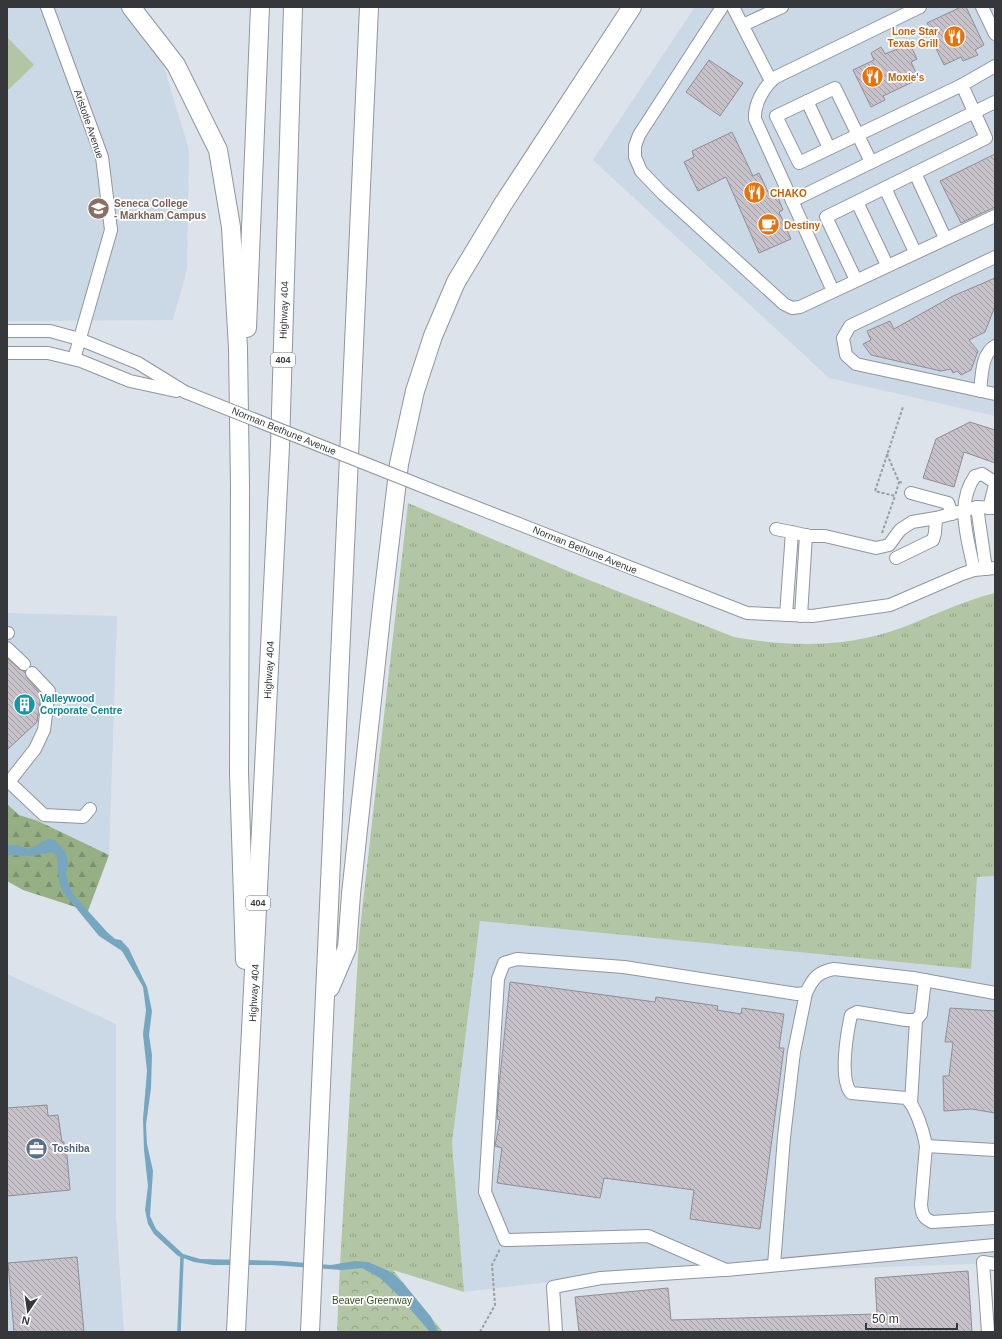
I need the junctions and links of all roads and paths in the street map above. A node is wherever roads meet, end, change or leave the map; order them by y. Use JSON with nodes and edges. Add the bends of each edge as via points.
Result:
{"nodes":[{"id":1,"x":48,"y":7,"type":"edge"},
{"id":2,"x":131,"y":7,"type":"edge"},
{"id":3,"x":260,"y":7,"type":"edge"},
{"id":4,"x":293,"y":7,"type":"edge"},
{"id":5,"x":369,"y":7,"type":"edge"},
{"id":6,"x":373,"y":7,"type":"edge"},
{"id":7,"x":632,"y":7,"type":"edge"},
{"id":8,"x":722,"y":7,"type":"edge"},
{"id":9,"x":733,"y":7,"type":"edge"},
{"id":10,"x":782,"y":7,"type":"edge"},
{"id":11,"x":920,"y":7,"type":"edge"},
{"id":12,"x":982,"y":7,"type":"edge"},
{"id":13,"x":743,"y":25,"type":"junction"},
{"id":14,"x":368,"y":32,"type":"junction"},
{"id":15,"x":995,"y":34,"type":"edge"},
{"id":16,"x":995,"y":66,"type":"edge"},
{"id":17,"x":771,"y":81,"type":"junction"},
{"id":18,"x":962,"y":85,"type":"junction"},
{"id":19,"x":807,"y":101,"type":"junction"},
{"id":20,"x":995,"y":102,"type":"edge"},
{"id":21,"x":974,"y":113,"type":"junction"},
{"id":22,"x":858,"y":134,"type":"junction"},
{"id":23,"x":829,"y":148,"type":"junction"},
{"id":24,"x":872,"y":162,"type":"junction"},
{"id":25,"x":915,"y":173,"type":"junction"},
{"id":26,"x":885,"y":188,"type":"junction"},
{"id":27,"x":792,"y":201,"type":"junction"},
{"id":28,"x":858,"y":202,"type":"junction"},
{"id":29,"x":995,"y":216,"type":"edge"},
{"id":30,"x":945,"y":238,"type":"junction"},
{"id":31,"x":915,"y":252,"type":"junction"},
{"id":32,"x":995,"y":257,"type":"edge"},
{"id":33,"x":887,"y":266,"type":"junction"},
{"id":34,"x":856,"y":280,"type":"junction"},
{"id":35,"x":834,"y":291,"type":"junction"},
{"id":36,"x":7,"y":330,"type":"edge"},
{"id":37,"x":79,"y":339,"type":"junction"},
{"id":38,"x":995,"y":346,"type":"edge"},
{"id":39,"x":7,"y":352,"type":"edge"},
{"id":40,"x":74,"y":359,"type":"junction"},
{"id":41,"x":980,"y":391,"type":"junction"},
{"id":42,"x":185,"y":392,"type":"junction"},
{"id":43,"x":995,"y":394,"type":"edge"},
{"id":44,"x":903,"y":406,"type":"dead end"},
{"id":45,"x":887,"y":454,"type":"junction"},
{"id":46,"x":240,"y":486,"type":"junction"},
{"id":47,"x":911,"y":493,"type":"dead end"},
{"id":48,"x":895,"y":496,"type":"junction"},
{"id":49,"x":977,"y":507,"type":"junction"},
{"id":50,"x":992,"y":508,"type":"edge"},
{"id":51,"x":958,"y":513,"type":"junction"},
{"id":52,"x":936,"y":518,"type":"junction"},
{"id":53,"x":776,"y":529,"type":"dead end"},
{"id":54,"x":792,"y":532,"type":"junction"},
{"id":55,"x":806,"y":536,"type":"junction"},
{"id":56,"x":882,"y":547,"type":"junction"},
{"id":57,"x":896,"y":558,"type":"dead end"},
{"id":58,"x":985,"y":569,"type":"edge"},
{"id":59,"x":786,"y":615,"type":"junction"},
{"id":60,"x":801,"y":616,"type":"junction"},
{"id":61,"x":7,"y":648,"type":"edge"},
{"id":62,"x":8,"y":781,"type":"edge"},
{"id":63,"x":90,"y":810,"type":"dead end"},
{"id":64,"x":925,"y":980,"type":"junction"},
{"id":65,"x":806,"y":993,"type":"junction"},
{"id":66,"x":995,"y":993,"type":"edge"},
{"id":67,"x":325,"y":1000,"type":"junction"},
{"id":68,"x":916,"y":1020,"type":"junction"},
{"id":69,"x":249,"y":1095,"type":"junction"},
{"id":70,"x":911,"y":1103,"type":"junction"},
{"id":71,"x":926,"y":1146,"type":"junction"},
{"id":72,"x":995,"y":1150,"type":"edge"},
{"id":73,"x":995,"y":1218,"type":"edge"},
{"id":74,"x":505,"y":1240,"type":"junction"},
{"id":75,"x":995,"y":1246,"type":"edge"},
{"id":76,"x":995,"y":1264,"type":"edge"},
{"id":77,"x":774,"y":1265,"type":"junction"},
{"id":78,"x":726,"y":1270,"type":"junction"},
{"id":79,"x":236,"y":1332,"type":"edge"},
{"id":80,"x":310,"y":1332,"type":"edge"},
{"id":81,"x":480,"y":1332,"type":"edge"},
{"id":82,"x":556,"y":1332,"type":"edge"},
{"id":83,"x":988,"y":1332,"type":"edge"}],
"edges":[{"from":1,"to":37,"type":"street","name":"Aristotle Avenue","via":[[102,157],[111,230]]},
{"from":2,"to":46,"type":"highway","via":[[176,65],[218,150],[231,227],[238,348]]},
{"from":3,"to":46,"type":"highway"},
{"from":4,"to":69,"type":"highway","name":"Highway 404","number":"404","via":[[280,453]]},
{"from":5,"to":14,"type":"highway"},
{"from":6,"to":14,"type":"highway"},
{"from":7,"to":67,"type":"highway","via":[[503,204],[456,282],[433,336],[415,391],[399,464],[352,879],[347,948]]},
{"from":8,"to":35,"type":"street","via":[[639,135],[635,157],[641,171],[662,193],[784,304],[792,308],[800,307]]},
{"from":9,"to":13,"type":"street"},
{"from":10,"to":13,"type":"street"},
{"from":11,"to":17,"type":"street"},
{"from":12,"to":15,"type":"street"},
{"from":13,"to":17,"type":"street"},
{"from":14,"to":67,"type":"highway"},
{"from":16,"to":18,"type":"street"},
{"from":17,"to":27,"type":"street","via":[[756,105],[754,119]]},
{"from":18,"to":21,"type":"street"},
{"from":18,"to":22,"type":"street"},
{"from":19,"to":22,"type":"street","via":[[834,88]]},
{"from":19,"to":23,"type":"street"},
{"from":19,"to":23,"type":"street","via":[[776,116],[799,163]]},
{"from":20,"to":21,"type":"street"},
{"from":21,"to":24,"type":"street"},
{"from":21,"to":25,"type":"street","via":[[986,138]]},
{"from":22,"to":23,"type":"street"},
{"from":22,"to":24,"type":"street"},
{"from":24,"to":27,"type":"street"},
{"from":25,"to":26,"type":"street"},
{"from":25,"to":30,"type":"street"},
{"from":26,"to":28,"type":"street"},
{"from":26,"to":31,"type":"street"},
{"from":27,"to":35,"type":"street"},
{"from":28,"to":33,"type":"street"},
{"from":28,"to":34,"type":"street","via":[[826,217]]},
{"from":29,"to":30,"type":"street"},
{"from":30,"to":31,"type":"street"},
{"from":31,"to":33,"type":"street"},
{"from":32,"to":41,"type":"street","via":[[850,326],[843,338],[846,355],[856,364]]},
{"from":33,"to":34,"type":"street"},
{"from":34,"to":35,"type":"street"},
{"from":36,"to":37,"type":"street","name":"Norman Bethune Avenue","via":[[50,331]]},
{"from":37,"to":40,"type":"street","name":"Aristotle Avenue"},
{"from":37,"to":42,"type":"street","name":"Norman Bethune Avenue","via":[[138,363]]},
{"from":38,"to":41,"type":"street","via":[[985,357]]},
{"from":39,"to":40,"type":"street","name":"Norman Bethune Avenue","via":[[48,353]]},
{"from":40,"to":42,"type":"street","name":"Norman Bethune Avenue","via":[[130,381]]},
{"from":41,"to":43,"type":"street"},
{"from":42,"to":59,"type":"street","name":"Norman Bethune Avenue","bridge":true,"via":[[747,613]]},
{"from":44,"to":45,"type":"path"},
{"from":45,"to":48,"type":"path","via":[[899,482]]},
{"from":45,"to":48,"type":"path","via":[[875,491]]},
{"from":46,"to":69,"type":"highway","via":[[239,773]]},
{"from":47,"to":51,"type":"street","via":[[948,503]]},
{"from":48,"to":56,"type":"path","via":[[881,537]]},
{"from":49,"to":50,"type":"street"},
{"from":49,"to":51,"type":"street"},
{"from":49,"to":58,"type":"street"},
{"from":50,"to":51,"type":"street","via":[[995,484],[982,474],[975,476],[967,487]]},
{"from":51,"to":52,"type":"street"},
{"from":51,"to":58,"type":"street"},
{"from":52,"to":56,"type":"street","via":[[912,522],[900,530],[889,545]]},
{"from":52,"to":57,"type":"street","via":[[933,540]]},
{"from":53,"to":54,"type":"street"},
{"from":54,"to":55,"type":"street"},
{"from":54,"to":59,"type":"street"},
{"from":55,"to":56,"type":"street","via":[[825,536],[876,548]]},
{"from":55,"to":60,"type":"street"},
{"from":58,"to":60,"type":"street","name":"Norman Bethune Avenue","via":[[962,574],[890,605]]},
{"from":59,"to":60,"type":"street","name":"Norman Bethune Avenue"},
{"from":61,"to":62,"type":"street","via":[[49,691],[44,730],[34,749]]},
{"from":62,"to":63,"type":"street","via":[[44,815],[83,817]]},
{"from":64,"to":65,"type":"street","via":[[834,969],[822,972],[812,979]]},
{"from":64,"to":66,"type":"street"},
{"from":64,"to":68,"type":"street","via":[[921,1014]]},
{"from":65,"to":74,"type":"street","via":[[784,993],[615,966],[517,959],[504,964],[498,979],[485,1192]]},
{"from":65,"to":77,"type":"street","via":[[791,1082]]},
{"from":67,"to":80,"type":"highway"},
{"from":68,"to":70,"type":"street"},
{"from":68,"to":70,"type":"street","via":[[857,1012],[851,1015],[846,1050],[845,1079],[851,1093],[906,1098]]},
{"from":69,"to":79,"type":"highway","name":"Highway 404","number":"404"},
{"from":70,"to":71,"type":"street","via":[[925,1137]]},
{"from":71,"to":72,"type":"street"},
{"from":71,"to":73,"type":"street","via":[[921,1205],[926,1220],[932,1222]]},
{"from":74,"to":78,"type":"street","via":[[648,1236]]},
{"from":74,"to":81,"type":"path","via":[[492,1265],[495,1304]]},
{"from":75,"to":77,"type":"street"},
{"from":76,"to":83,"type":"street","via":[[983,1262]]},
{"from":77,"to":78,"type":"street"},
{"from":78,"to":82,"type":"street","via":[[601,1278],[553,1286]]}]}
